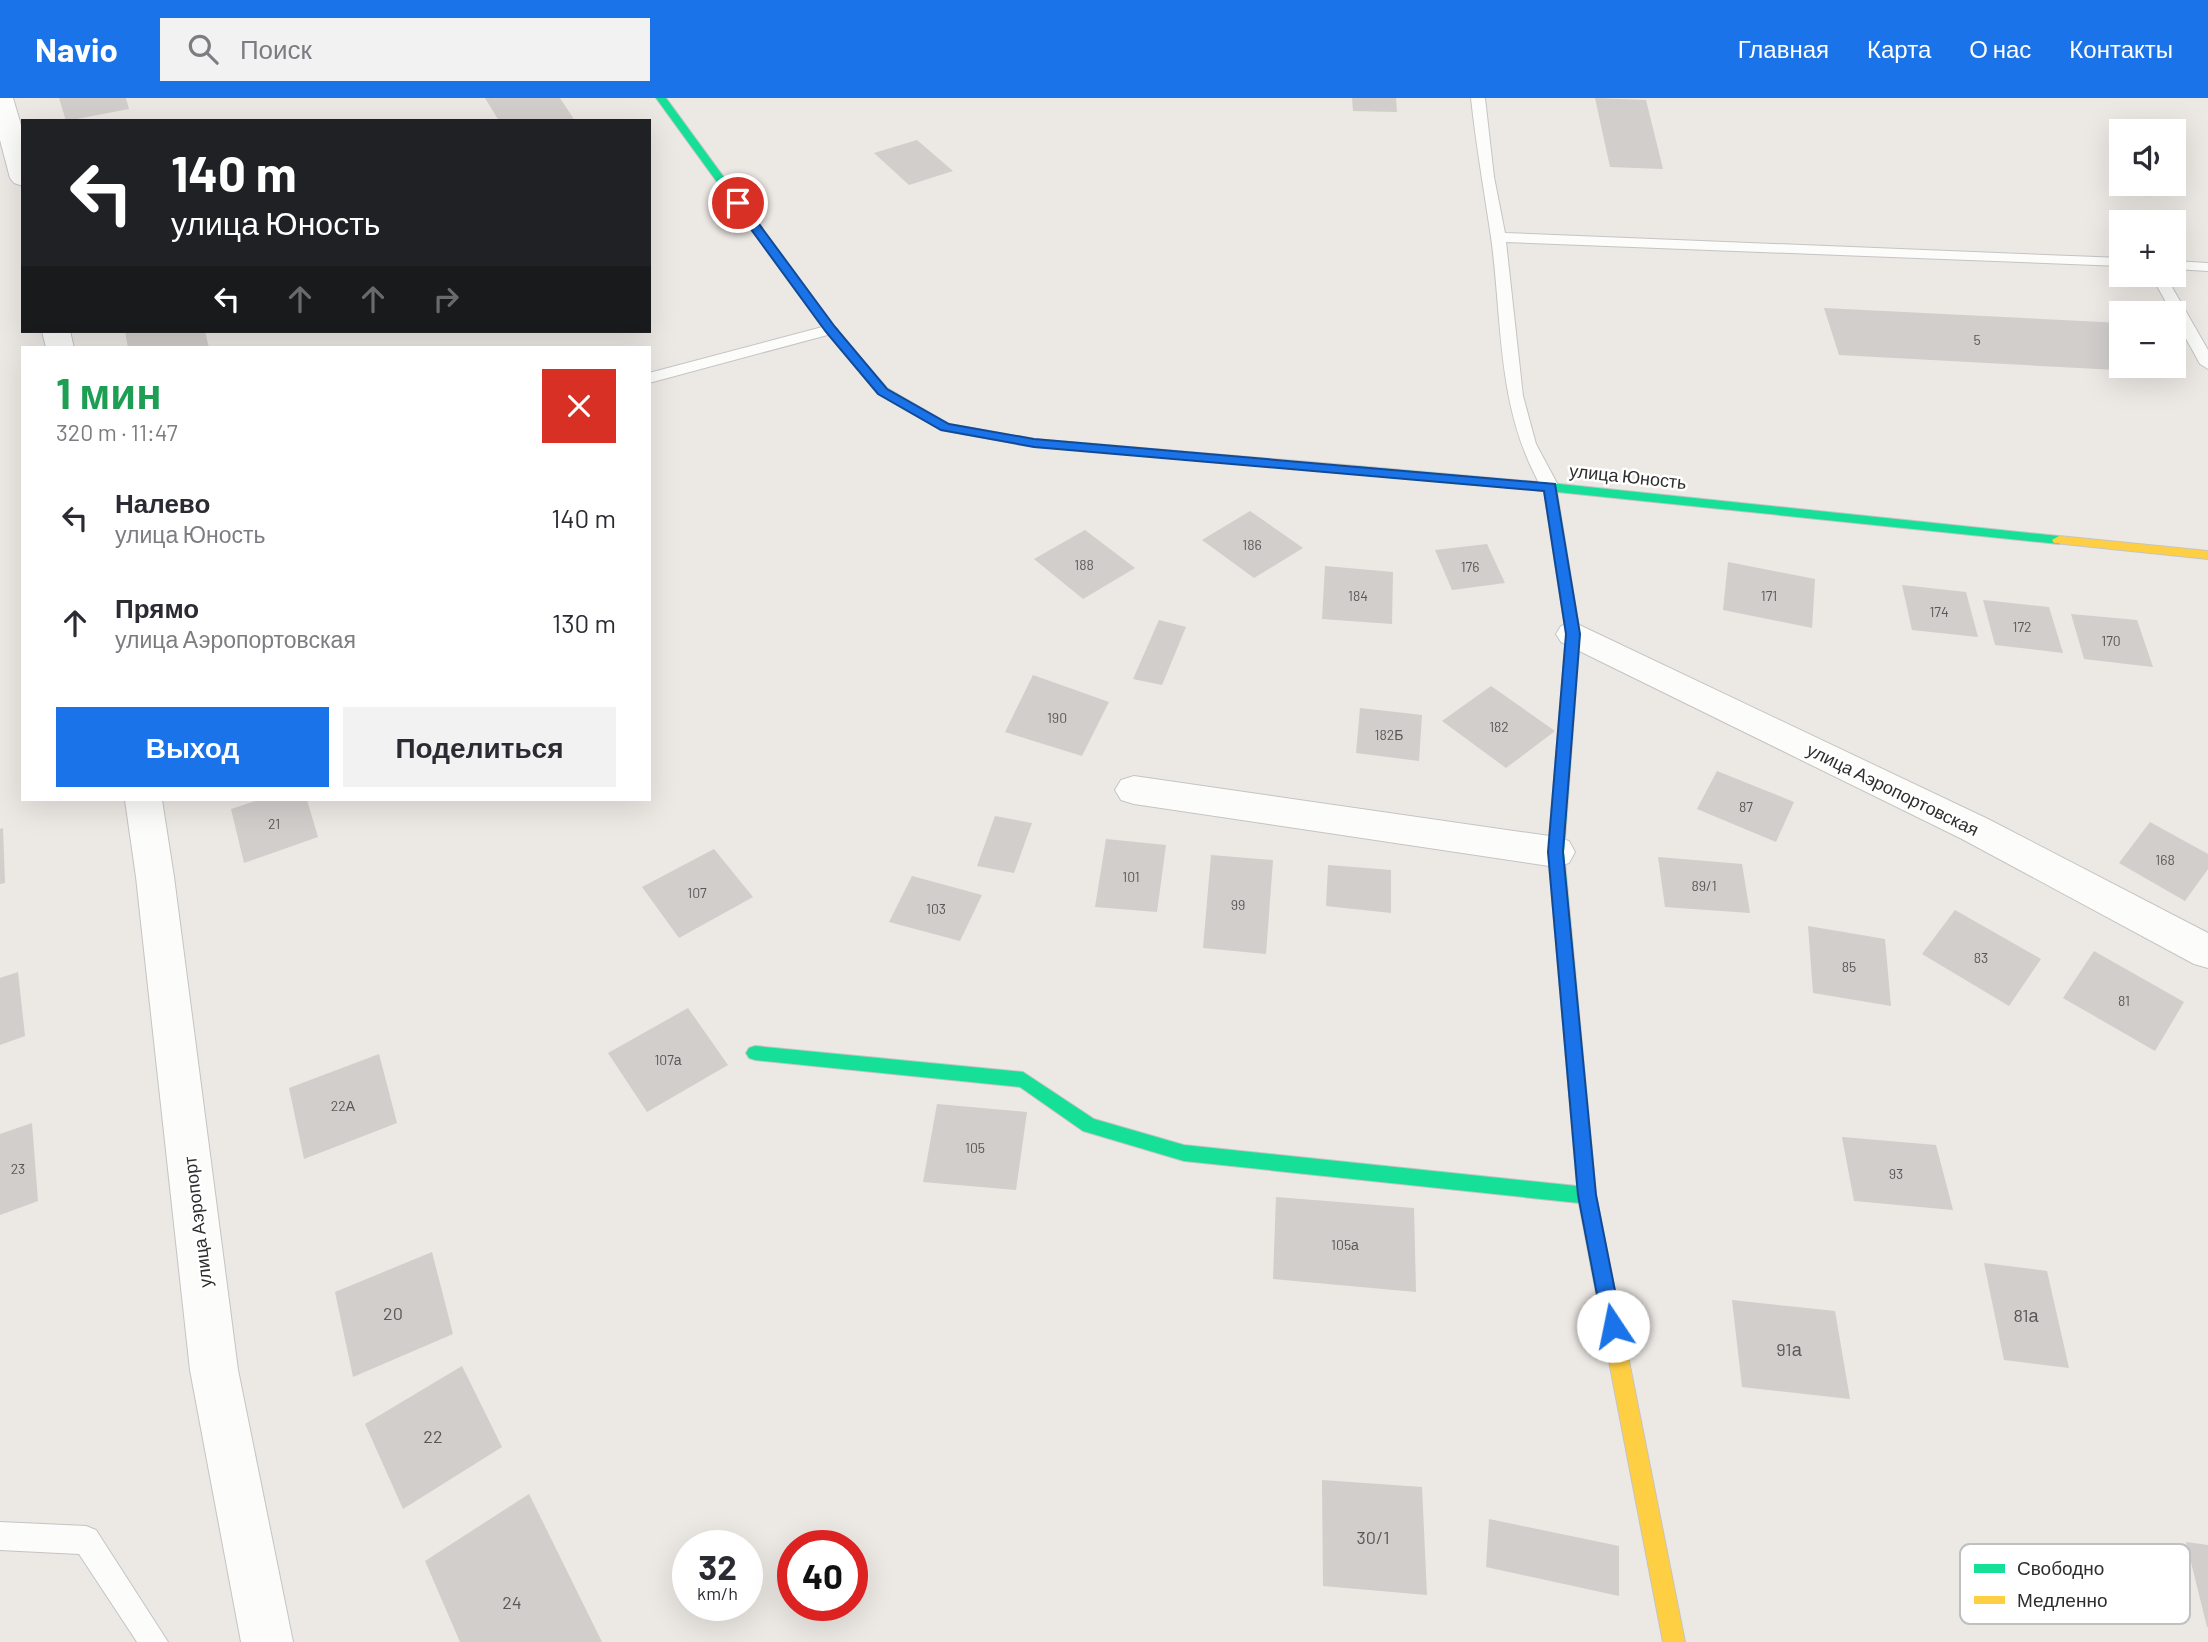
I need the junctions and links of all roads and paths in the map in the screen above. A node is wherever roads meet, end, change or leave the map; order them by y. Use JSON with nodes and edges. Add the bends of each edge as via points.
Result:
{"nodes":[{"id":1,"x":1,"y":98,"type":"edge"},
{"id":2,"x":661,"y":98,"type":"edge"},
{"id":3,"x":1478,"y":98,"type":"edge"},
{"id":4,"x":21,"y":171,"type":"edge"},
{"id":5,"x":1497,"y":237,"type":"junction"},
{"id":6,"x":2109,"y":262,"type":"edge"},
{"id":7,"x":2186,"y":266,"type":"edge"},
{"id":8,"x":2208,"y":267,"type":"edge"},
{"id":9,"x":2165,"y":287,"type":"edge"},
{"id":10,"x":830,"y":330,"type":"junction"},
{"id":11,"x":2208,"y":364,"type":"edge"},
{"id":12,"x":651,"y":377,"type":"edge"},
{"id":13,"x":1550,"y":487,"type":"junction"},
{"id":14,"x":2208,"y":555,"type":"edge"},
{"id":15,"x":1573,"y":634,"type":"junction"},
{"id":16,"x":1134,"y":790,"type":"dead end"},
{"id":17,"x":143,"y":801,"type":"edge"},
{"id":18,"x":1556,"y":852,"type":"junction"},
{"id":19,"x":2208,"y":952,"type":"edge"},
{"id":20,"x":755,"y":1053,"type":"dead end"},
{"id":21,"x":1587,"y":1195,"type":"junction"},
{"id":22,"x":0,"y":1536,"type":"edge"},
{"id":23,"x":154,"y":1642,"type":"edge"},
{"id":24,"x":267,"y":1642,"type":"edge"},
{"id":25,"x":1674,"y":1642,"type":"edge"}],
"edges":[{"from":1,"to":4,"type":"street"},
{"from":2,"to":10,"type":"street"},
{"from":3,"to":5,"type":"lane"},
{"from":5,"to":6,"type":"lane"},
{"from":5,"to":13,"type":"lane","via":[[1515,396],[1528,444]]},
{"from":7,"to":8,"type":"lane"},
{"from":9,"to":11,"type":"lane"},
{"from":10,"to":12,"type":"lane"},
{"from":10,"to":13,"type":"street","name":"улица Юность","via":[[883,391],[945,427],[1034,443]]},
{"from":13,"to":14,"type":"street","name":"улица Юность"},
{"from":13,"to":15,"type":"street"},
{"from":15,"to":18,"type":"street"},
{"from":15,"to":19,"type":"street","name":"улица Аэропортовская","via":[[1975,829]]},
{"from":16,"to":18,"type":"street"},
{"from":17,"to":24,"type":"street","name":"улица Аэропорт","via":[[214,1370]]},
{"from":18,"to":21,"type":"street"},
{"from":20,"to":21,"type":"street","via":[[1023,1080],[1089,1125],[1184,1153]]},
{"from":21,"to":25,"type":"street"},
{"from":22,"to":23,"type":"lane","via":[[86,1540]]}]}
